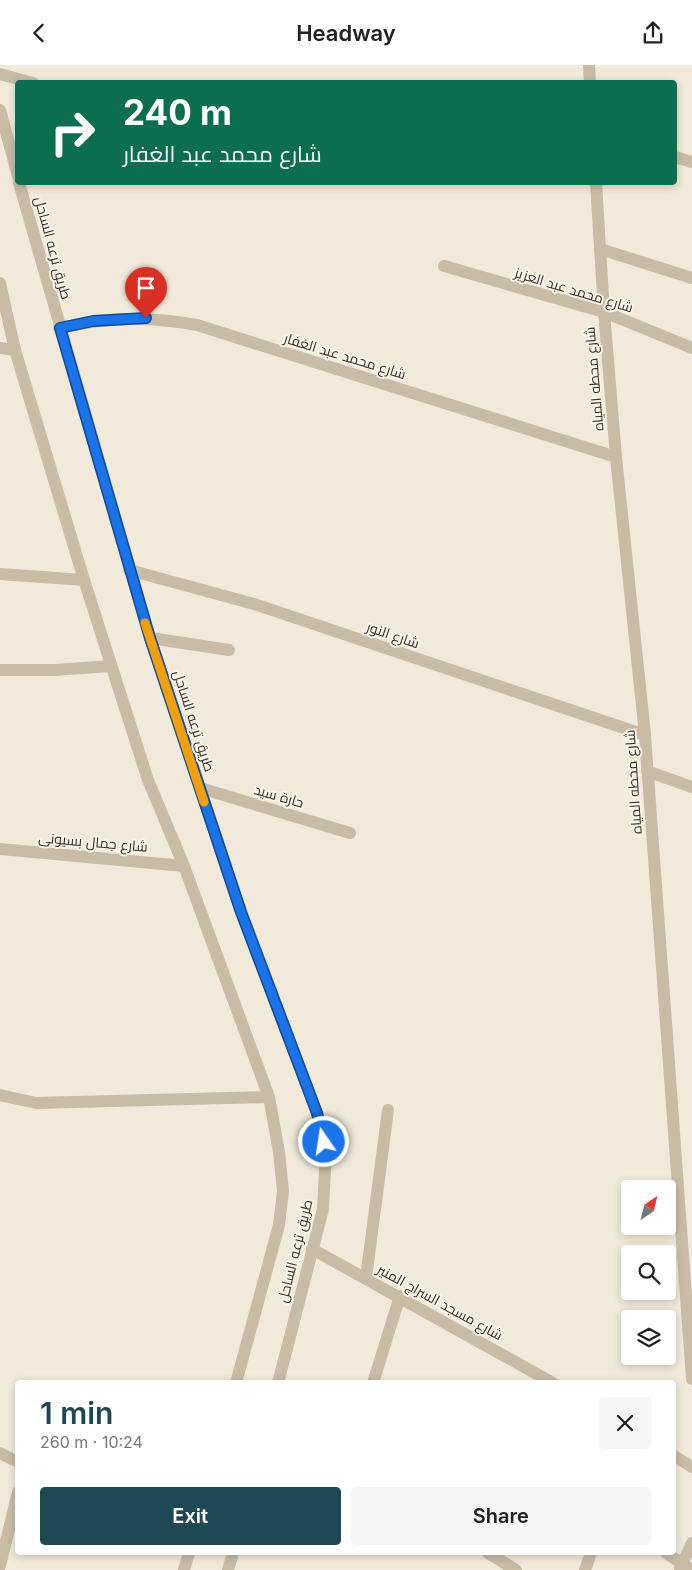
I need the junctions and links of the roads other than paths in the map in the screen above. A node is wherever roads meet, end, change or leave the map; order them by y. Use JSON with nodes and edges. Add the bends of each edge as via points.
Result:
{"nodes":[{"id":1,"x":589,"y":65,"type":"edge"},
{"id":2,"x":0,"y":74,"type":"edge"},
{"id":3,"x":22,"y":80,"type":"edge"},
{"id":4,"x":590,"y":80,"type":"edge"},
{"id":5,"x":0,"y":110,"type":"edge"},
{"id":6,"x":13,"y":141,"type":"edge"},
{"id":7,"x":15,"y":155,"type":"edge"},
{"id":8,"x":677,"y":158,"type":"edge"},
{"id":9,"x":692,"y":163,"type":"edge"},
{"id":10,"x":20,"y":185,"type":"edge"},
{"id":11,"x":596,"y":185,"type":"edge"},
{"id":12,"x":600,"y":249,"type":"junction"},
{"id":13,"x":444,"y":266,"type":"dead end"},
{"id":14,"x":692,"y":278,"type":"edge"},
{"id":15,"x":0,"y":283,"type":"edge"},
{"id":16,"x":604,"y":312,"type":"junction"},
{"id":17,"x":60,"y":328,"type":"junction"},
{"id":18,"x":0,"y":348,"type":"edge"},
{"id":19,"x":692,"y":348,"type":"edge"},
{"id":20,"x":15,"y":350,"type":"junction"},
{"id":21,"x":616,"y":457,"type":"junction"},
{"id":22,"x":129,"y":570,"type":"junction"},
{"id":23,"x":0,"y":574,"type":"edge"},
{"id":24,"x":84,"y":580,"type":"junction"},
{"id":25,"x":150,"y":638,"type":"junction"},
{"id":26,"x":229,"y":650,"type":"dead end"},
{"id":27,"x":111,"y":665,"type":"junction"},
{"id":28,"x":0,"y":669,"type":"edge"},
{"id":29,"x":645,"y":735,"type":"junction"},
{"id":30,"x":647,"y":771,"type":"junction"},
{"id":31,"x":692,"y":787,"type":"edge"},
{"id":32,"x":200,"y":788,"type":"junction"},
{"id":33,"x":350,"y":833,"type":"dead end"},
{"id":34,"x":0,"y":849,"type":"edge"},
{"id":35,"x":184,"y":866,"type":"junction"},
{"id":36,"x":0,"y":1095,"type":"edge"},
{"id":37,"x":268,"y":1097,"type":"junction"},
{"id":38,"x":388,"y":1110,"type":"dead end"},
{"id":39,"x":312,"y":1249,"type":"junction"},
{"id":40,"x":366,"y":1278,"type":"junction"},
{"id":41,"x":400,"y":1296,"type":"junction"},
{"id":42,"x":692,"y":1379,"type":"edge"},
{"id":43,"x":237,"y":1380,"type":"edge"},
{"id":44,"x":279,"y":1380,"type":"edge"},
{"id":45,"x":374,"y":1380,"type":"edge"},
{"id":46,"x":548,"y":1380,"type":"edge"},
{"id":47,"x":0,"y":1453,"type":"edge"},
{"id":48,"x":676,"y":1457,"type":"edge"},
{"id":49,"x":15,"y":1460,"type":"edge"},
{"id":50,"x":692,"y":1467,"type":"edge"},
{"id":51,"x":15,"y":1504,"type":"edge"},
{"id":52,"x":692,"y":1543,"type":"edge"},
{"id":53,"x":188,"y":1555,"type":"edge"},
{"id":54,"x":232,"y":1555,"type":"edge"},
{"id":55,"x":491,"y":1555,"type":"edge"},
{"id":56,"x":590,"y":1555,"type":"edge"},
{"id":57,"x":669,"y":1555,"type":"edge"},
{"id":58,"x":0,"y":1566,"type":"edge"},
{"id":59,"x":684,"y":1567,"type":"edge"},
{"id":60,"x":184,"y":1570,"type":"edge"},
{"id":61,"x":228,"y":1570,"type":"edge"},
{"id":62,"x":516,"y":1570,"type":"edge"},
{"id":63,"x":585,"y":1570,"type":"edge"}],
"edges":[{"from":1,"to":4,"type":"street"},
{"from":2,"to":3,"type":"street"},
{"from":5,"to":6,"type":"street"},
{"from":6,"to":7,"type":"street"},
{"from":8,"to":9,"type":"street"},
{"from":10,"to":17,"type":"street","name":"طريق ترعه الساحل"},
{"from":11,"to":12,"type":"street","name":"شارع محطه المياه"},
{"from":12,"to":14,"type":"street"},
{"from":12,"to":16,"type":"street","name":"شارع محطه المياه"},
{"from":13,"to":16,"type":"street","name":"شارع محمد عبد العزيز"},
{"from":15,"to":20,"type":"street","name":"طريق ترعه الساحل"},
{"from":16,"to":19,"type":"street","name":"شارع محمد عبد العزيز"},
{"from":16,"to":21,"type":"street","name":"شارع محطه المياه"},
{"from":17,"to":21,"type":"street","name":"شارع محمد عبد الغفار","via":[[128,318],[163,319],[197,325]]},
{"from":17,"to":22,"type":"street","name":"طريق ترعه الساحل"},
{"from":18,"to":20,"type":"street"},
{"from":20,"to":24,"type":"street","name":"طريق ترعه الساحل"},
{"from":21,"to":29,"type":"street","name":"شارع محطه المياه"},
{"from":22,"to":25,"type":"street","name":"طريق ترعه الساحل"},
{"from":22,"to":29,"type":"street","name":"شارع النور","via":[[254,604]]},
{"from":23,"to":24,"type":"street"},
{"from":24,"to":27,"type":"street","name":"طريق ترعه الساحل"},
{"from":25,"to":26,"type":"street"},
{"from":25,"to":32,"type":"street","name":"طريق ترعه الساحل"},
{"from":27,"to":28,"type":"street","via":[[54,670]]},
{"from":27,"to":35,"type":"street","name":"طريق ترعه الساحل","via":[[148,780]]},
{"from":29,"to":30,"type":"street","name":"شارع محطه المياه"},
{"from":30,"to":31,"type":"street"},
{"from":30,"to":42,"type":"street","name":"شارع محطه المياه"},
{"from":32,"to":33,"type":"street","name":"حارة سيد"},
{"from":32,"to":39,"type":"street","name":"طريق ترعه الساحل","via":[[241,912],[317,1113],[324,1142],[325,1193]]},
{"from":34,"to":35,"type":"street","name":"شارع جمال بسيونى"},
{"from":35,"to":37,"type":"street","name":"طريق ترعه الساحل"},
{"from":36,"to":37,"type":"street","via":[[36,1103]]},
{"from":37,"to":43,"type":"street","name":"طريق ترعه الساحل","via":[[283,1191],[279,1225]]},
{"from":38,"to":40,"type":"street"},
{"from":39,"to":40,"type":"street","name":"شارع مسجد السراج المنير"},
{"from":39,"to":44,"type":"street","name":"طريق ترعه الساحل"},
{"from":40,"to":41,"type":"street","name":"شارع مسجد السراج المنير"},
{"from":41,"to":45,"type":"street"},
{"from":41,"to":46,"type":"street","name":"شارع مسجد السراج المنير"},
{"from":47,"to":49,"type":"street"},
{"from":48,"to":50,"type":"street"},
{"from":51,"to":58,"type":"street"},
{"from":52,"to":59,"type":"street"},
{"from":53,"to":60,"type":"street"},
{"from":54,"to":61,"type":"street"},
{"from":55,"to":62,"type":"street"},
{"from":56,"to":63,"type":"street"},
{"from":57,"to":59,"type":"street"}]}
